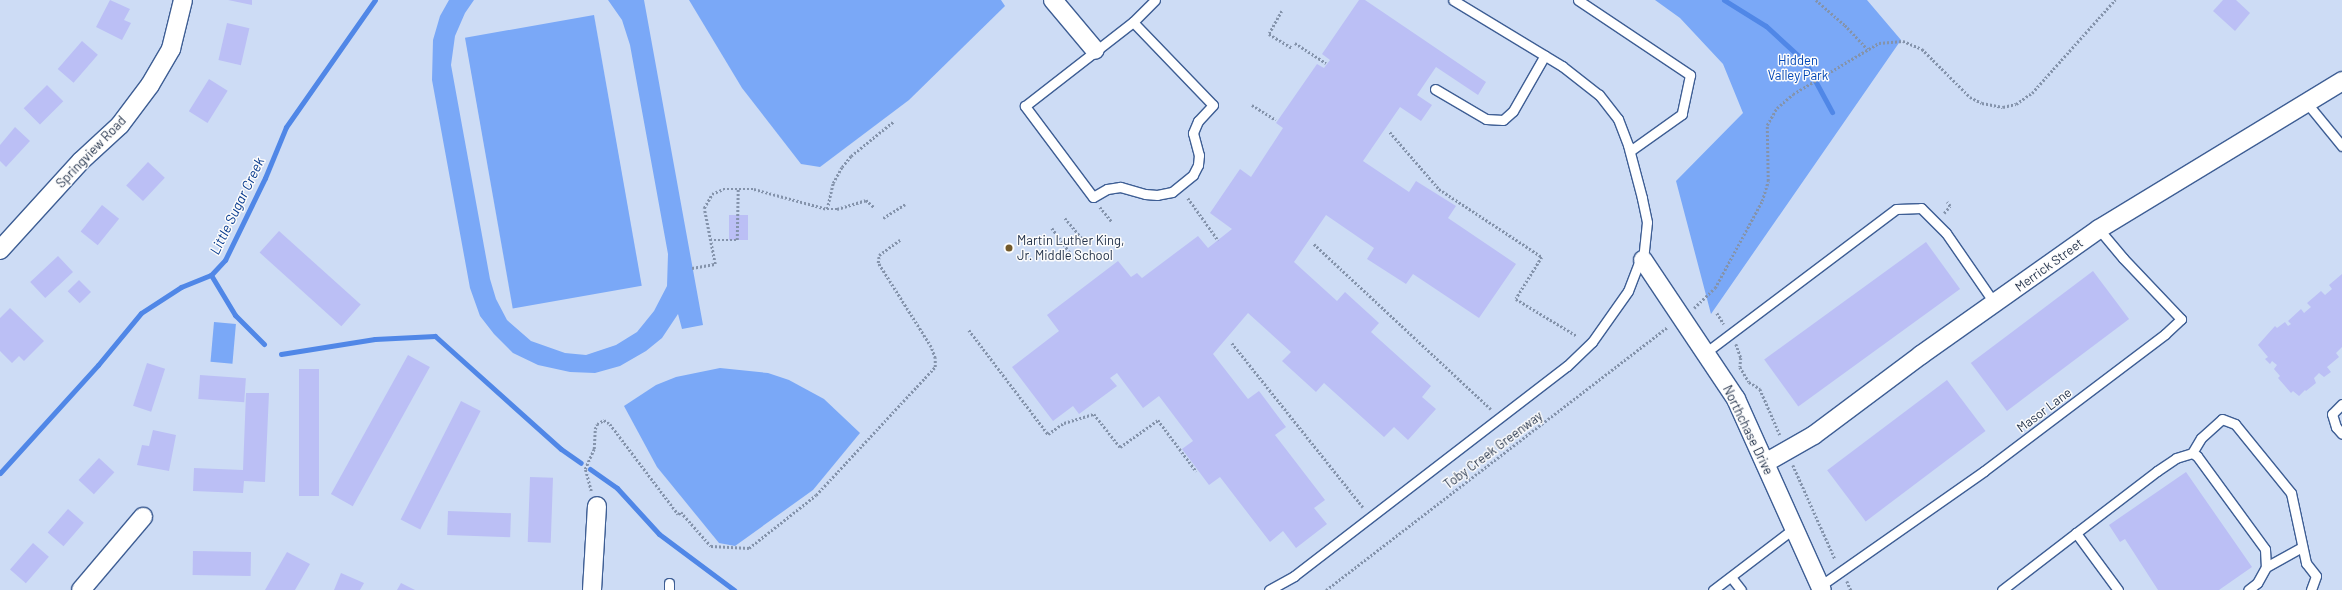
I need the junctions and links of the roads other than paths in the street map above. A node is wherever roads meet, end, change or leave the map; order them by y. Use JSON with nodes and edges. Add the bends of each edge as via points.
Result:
{"nodes":[{"id":1,"x":183,"y":0,"type":"edge"},
{"id":2,"x":1053,"y":0,"type":"edge"},
{"id":3,"x":1155,"y":0,"type":"edge"},
{"id":4,"x":1453,"y":0,"type":"edge"},
{"id":5,"x":1578,"y":0,"type":"edge"},
{"id":6,"x":1133,"y":22,"type":"junction"},
{"id":7,"x":1095,"y":50,"type":"junction"},
{"id":8,"x":1545,"y":55,"type":"junction"},
{"id":9,"x":2342,"y":81,"type":"edge"},
{"id":10,"x":1435,"y":89,"type":"dead end"},
{"id":11,"x":2306,"y":102,"type":"junction"},
{"id":12,"x":2342,"y":146,"type":"edge"},
{"id":13,"x":1630,"y":151,"type":"junction"},
{"id":14,"x":2099,"y":229,"type":"junction"},
{"id":15,"x":0,"y":250,"type":"edge"},
{"id":16,"x":1643,"y":260,"type":"junction"},
{"id":17,"x":1995,"y":304,"type":"junction"},
{"id":18,"x":1705,"y":353,"type":"junction"},
{"id":19,"x":2342,"y":404,"type":"edge"},
{"id":20,"x":2342,"y":434,"type":"edge"},
{"id":21,"x":2192,"y":453,"type":"junction"},
{"id":22,"x":1765,"y":463,"type":"junction"},
{"id":23,"x":597,"y":506,"type":"road end"},
{"id":24,"x":143,"y":518,"type":"dead end"},
{"id":25,"x":1793,"y":529,"type":"junction"},
{"id":26,"x":2076,"y":533,"type":"junction"},
{"id":27,"x":2302,"y":547,"type":"junction"},
{"id":28,"x":2266,"y":568,"type":"junction"},
{"id":29,"x":1731,"y":576,"type":"junction"},
{"id":30,"x":1821,"y":588,"type":"edge"},
{"id":31,"x":81,"y":590,"type":"edge"},
{"id":32,"x":592,"y":590,"type":"edge"},
{"id":33,"x":1269,"y":590,"type":"edge"},
{"id":34,"x":1712,"y":590,"type":"edge"},
{"id":35,"x":1741,"y":590,"type":"edge"},
{"id":36,"x":2002,"y":590,"type":"edge"},
{"id":37,"x":2118,"y":590,"type":"edge"},
{"id":38,"x":2248,"y":590,"type":"edge"},
{"id":39,"x":2311,"y":590,"type":"edge"}],
"edges":[{"from":1,"to":15,"type":"street","name":"Springview Road","via":[[171,49],[150,85],[120,125],[81,161]]},
{"from":2,"to":7,"type":"street"},
{"from":3,"to":6,"type":"lane"},
{"from":4,"to":8,"type":"lane"},
{"from":5,"to":13,"type":"lane","via":[[1690,75],[1682,114]]},
{"from":6,"to":7,"type":"lane"},
{"from":6,"to":7,"type":"lane","via":[[1213,105],[1198,121],[1193,133],[1199,155],[1198,166],[1193,175],[1172,192],[1145,194],[1120,187],[1107,189],[1093,197],[1024,106]]},
{"from":8,"to":10,"type":"lane","via":[[1513,111],[1502,120],[1486,119]]},
{"from":8,"to":13,"type":"lane","via":[[1599,94],[1618,119]]},
{"from":9,"to":11,"type":"street","name":"Merrick Street"},
{"from":11,"to":12,"type":"lane"},
{"from":11,"to":14,"type":"street","name":"Merrick Street"},
{"from":13,"to":16,"type":"lane","via":[[1647,222]]},
{"from":14,"to":17,"type":"street","name":"Merrick Street"},
{"from":14,"to":30,"type":"lane","name":"Masor Lane","via":[[2122,258],[2181,319],[2165,334],[1996,462]]},
{"from":16,"to":18,"type":"street","name":"Northchase Drive"},
{"from":16,"to":33,"type":"lane","via":[[1638,263],[1628,291],[1592,342],[1568,366],[1294,576]]},
{"from":17,"to":18,"type":"lane","via":[[1946,233],[1921,208],[1896,209]]},
{"from":17,"to":22,"type":"street","name":"Merrick Street","via":[[1921,355],[1814,435]]},
{"from":18,"to":22,"type":"street","name":"Northchase Drive","via":[[1736,399]]},
{"from":19,"to":20,"type":"lane","via":[[2332,414],[2336,427]]},
{"from":21,"to":26,"type":"lane","via":[[2176,458],[2157,471]]},
{"from":21,"to":27,"type":"lane","via":[[2201,438],[2222,419],[2235,424],[2291,493]]},
{"from":21,"to":28,"type":"lane","via":[[2265,549]]},
{"from":22,"to":25,"type":"street","name":"Northchase Drive"},
{"from":23,"to":32,"type":"street"},
{"from":24,"to":31,"type":"street"},
{"from":25,"to":29,"type":"lane"},
{"from":25,"to":30,"type":"street","name":"Northchase Drive"},
{"from":26,"to":36,"type":"lane"},
{"from":26,"to":37,"type":"lane"},
{"from":27,"to":28,"type":"lane"},
{"from":27,"to":39,"type":"lane","via":[[2306,563],[2316,576]]},
{"from":28,"to":38,"type":"lane","via":[[2257,583]]},
{"from":29,"to":34,"type":"lane"},
{"from":29,"to":35,"type":"lane"}]}
